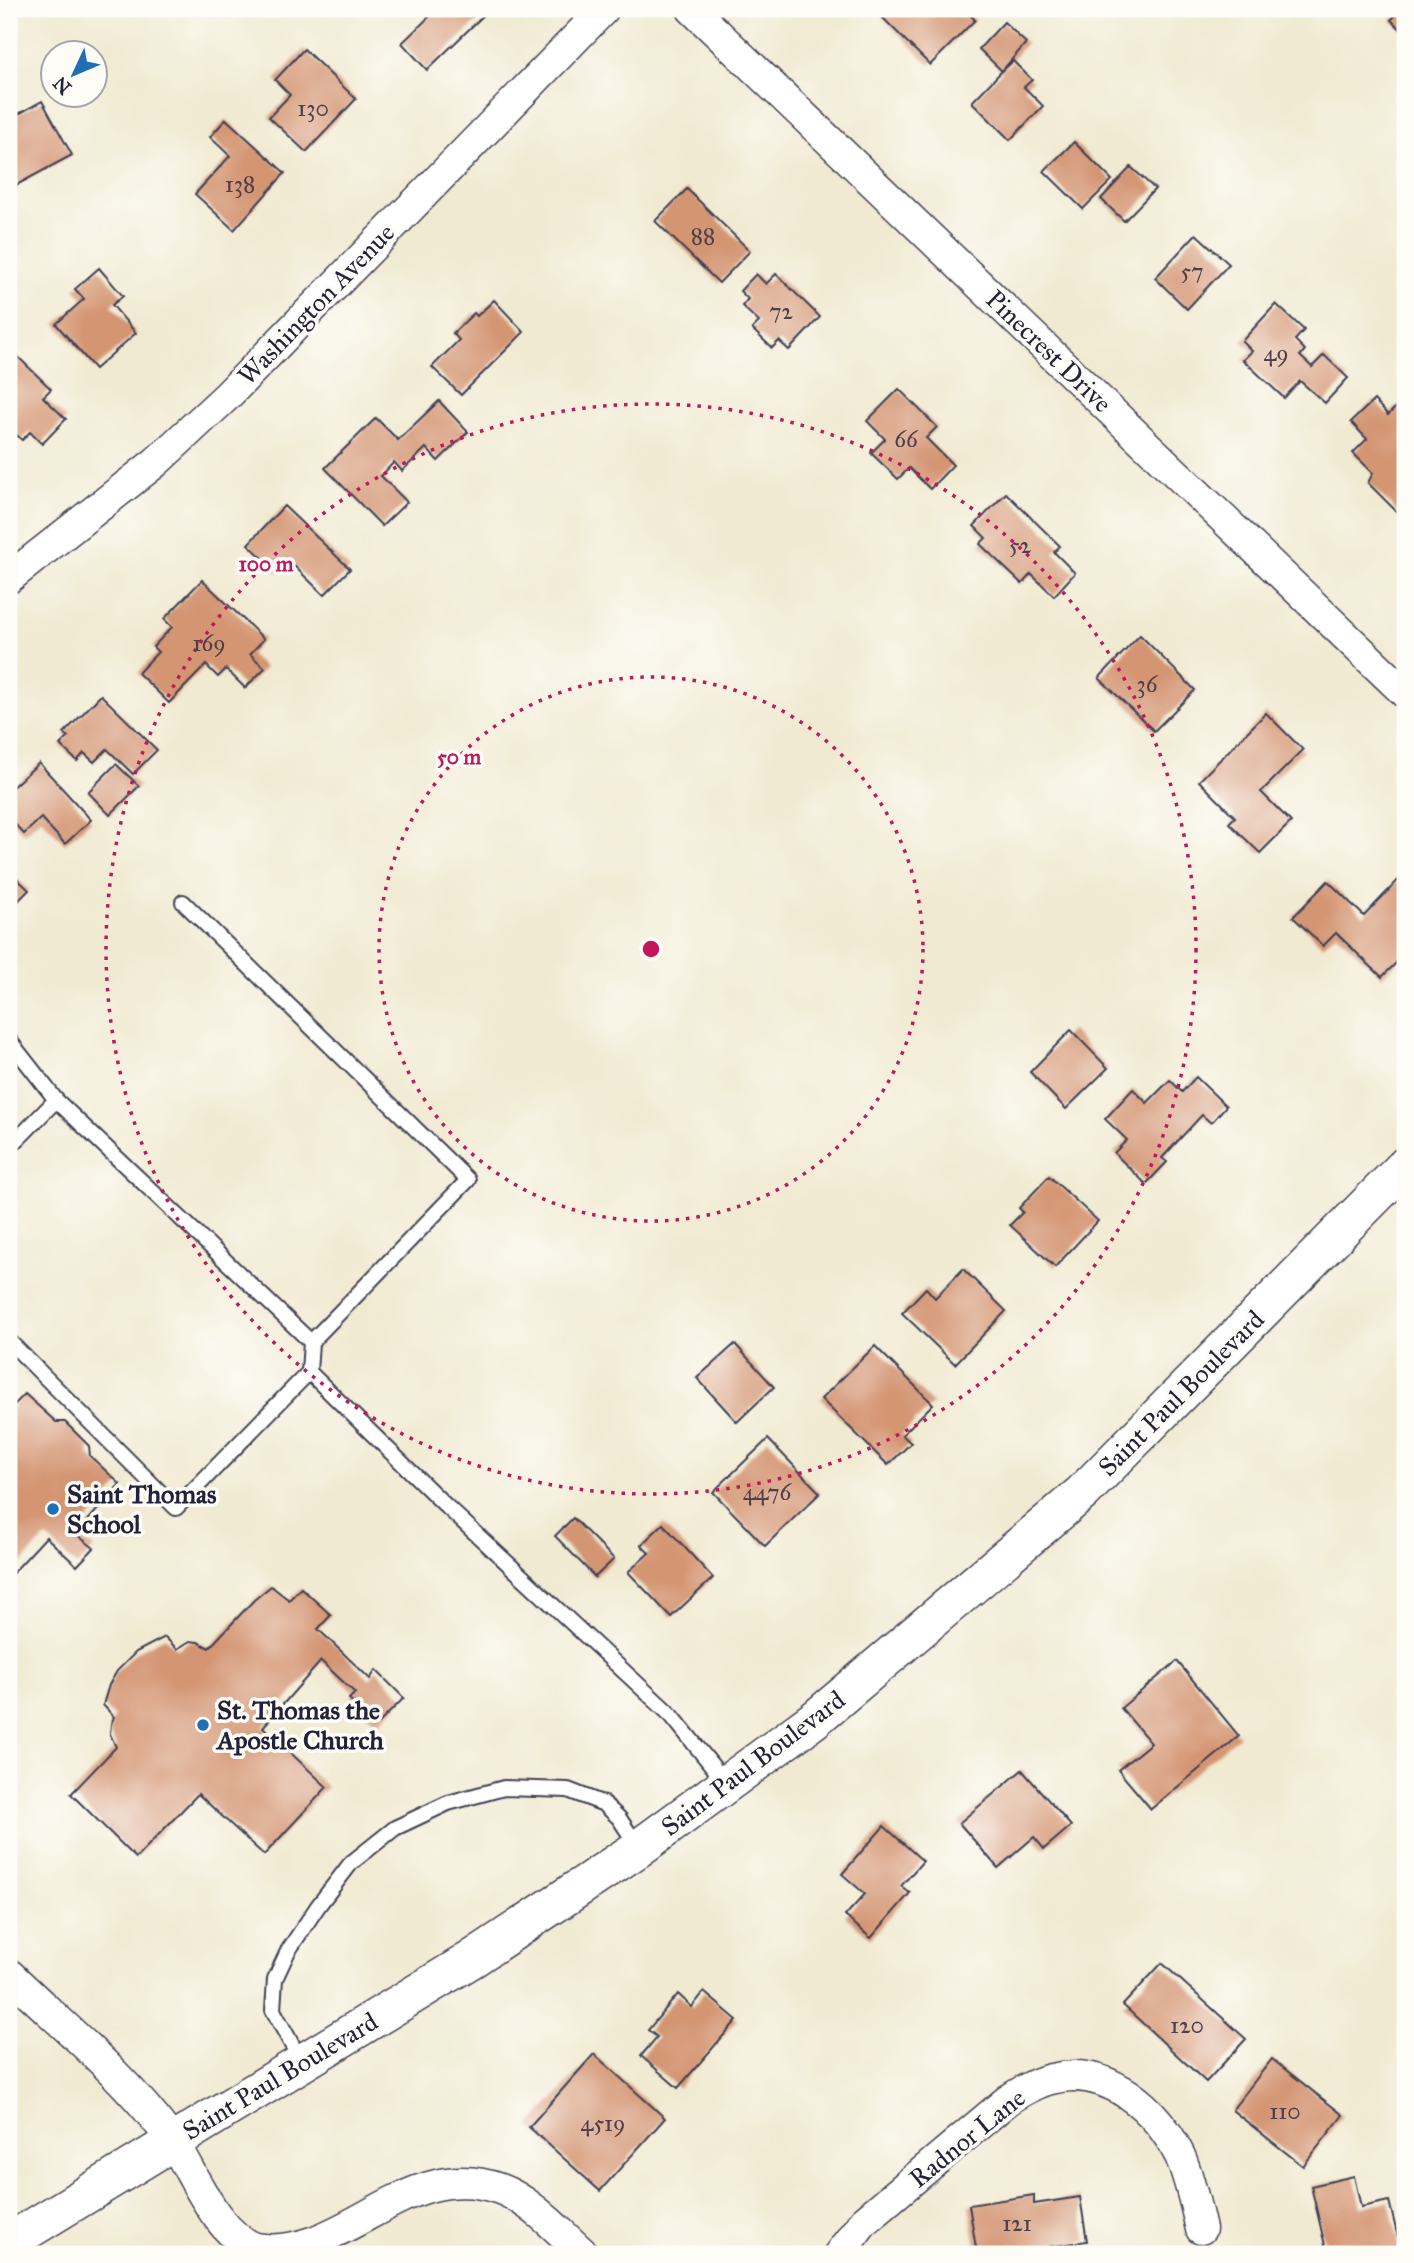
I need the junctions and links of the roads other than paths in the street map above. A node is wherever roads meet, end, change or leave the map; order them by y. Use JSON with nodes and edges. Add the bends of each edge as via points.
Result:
{"nodes":[{"id":1,"x":604,"y":9,"type":"edge"},
{"id":2,"x":692,"y":9,"type":"edge"},
{"id":3,"x":9,"y":578,"type":"edge"},
{"id":4,"x":1405,"y":693,"type":"edge"},
{"id":5,"x":183,"y":902,"type":"dead end"},
{"id":6,"x":9,"y":1040,"type":"edge"},
{"id":7,"x":56,"y":1100,"type":"junction"},
{"id":8,"x":9,"y":1148,"type":"edge"},
{"id":9,"x":1405,"y":1166,"type":"edge"},
{"id":10,"x":9,"y":1341,"type":"edge"},
{"id":11,"x":311,"y":1342,"type":"junction"},
{"id":12,"x":309,"y":1372,"type":"junction"},
{"id":13,"x":727,"y":1784,"type":"junction"},
{"id":14,"x":639,"y":1848,"type":"junction"},
{"id":15,"x":9,"y":1974,"type":"edge"},
{"id":16,"x":302,"y":2063,"type":"junction"},
{"id":17,"x":173,"y":2142,"type":"junction"},
{"id":18,"x":1201,"y":2229,"type":"dead end"},
{"id":19,"x":9,"y":2242,"type":"edge"},
{"id":20,"x":584,"y":2254,"type":"edge"},
{"id":21,"x":839,"y":2254,"type":"edge"}],
"edges":[{"from":1,"to":3,"type":"street","name":"Washington Avenue","via":[[228,395],[156,462]]},
{"from":2,"to":4,"type":"street","name":"Pinecrest Drive"},
{"from":5,"to":11,"type":"lane","via":[[468,1180]]},
{"from":6,"to":7,"type":"lane"},
{"from":7,"to":8,"type":"lane"},
{"from":7,"to":11,"type":"lane"},
{"from":9,"to":13,"type":"street","name":"Saint Paul Boulevard","via":[[1082,1493],[890,1658]]},
{"from":10,"to":12,"type":"lane","via":[[176,1508]]},
{"from":11,"to":12,"type":"lane"},
{"from":12,"to":13,"type":"lane","via":[[672,1716]]},
{"from":13,"to":14,"type":"street","name":"Saint Paul Boulevard"},
{"from":14,"to":16,"type":"street","name":"Saint Paul Boulevard","via":[[472,1959]]},
{"from":14,"to":16,"type":"lane","via":[[604,1804],[568,1790],[504,1788],[448,1803],[396,1828],[351,1863],[288,1951],[275,1979],[273,2010]]},
{"from":15,"to":17,"type":"street","via":[[138,2098]]},
{"from":16,"to":17,"type":"street","name":"Saint Paul Boulevard"},
{"from":17,"to":19,"type":"street","name":"Saint Paul Boulevard"},
{"from":17,"to":20,"type":"street","via":[[212,2210],[255,2248],[304,2250],[415,2193],[461,2183],[501,2189],[530,2207]]},
{"from":18,"to":21,"type":"street","name":"Radnor Lane","via":[[1179,2155],[1151,2115],[1121,2089],[1076,2076],[1053,2078],[1008,2100],[864,2221]]}]}
